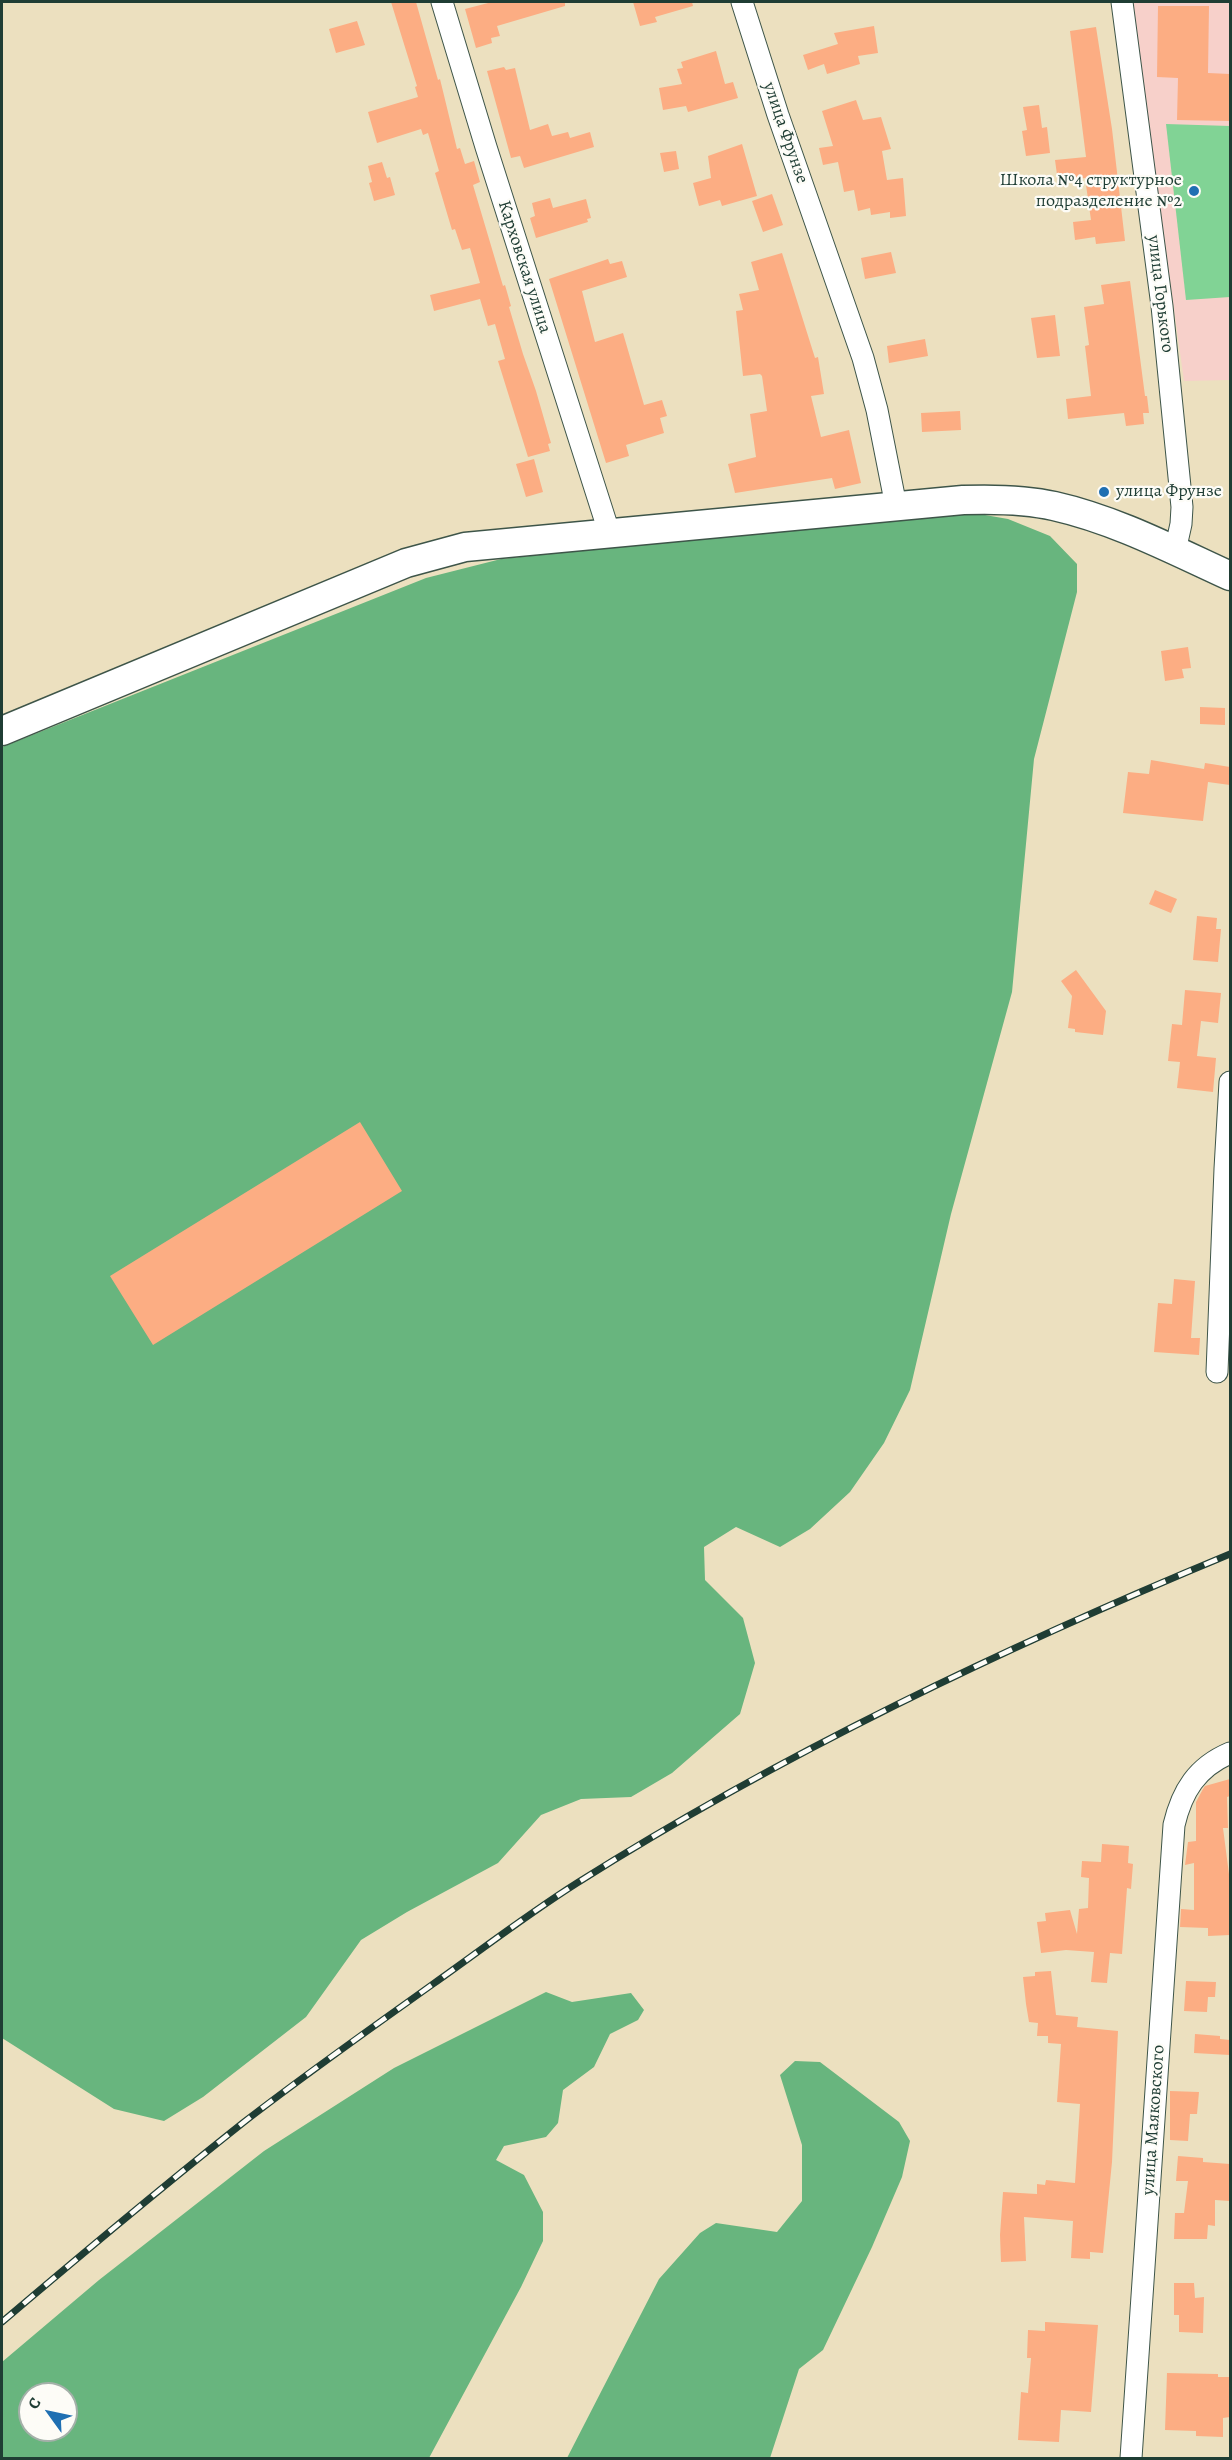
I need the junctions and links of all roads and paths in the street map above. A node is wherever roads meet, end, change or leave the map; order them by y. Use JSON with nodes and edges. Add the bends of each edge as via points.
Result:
{"nodes":[{"id":1,"x":442,"y":2,"type":"edge"},
{"id":2,"x":742,"y":2,"type":"edge"},
{"id":3,"x":1122,"y":2,"type":"edge"},
{"id":4,"x":896,"y":506,"type":"junction"},
{"id":5,"x":609,"y":532,"type":"junction"},
{"id":6,"x":1175,"y":551,"type":"junction"},
{"id":7,"x":1230,"y":576,"type":"edge"},
{"id":8,"x":2,"y":731,"type":"edge"},
{"id":9,"x":1230,"y":1082,"type":"edge"},
{"id":10,"x":1226,"y":1248,"type":"edge"},
{"id":11,"x":1217,"y":1372,"type":"dead end"},
{"id":12,"x":1230,"y":1753,"type":"edge"},
{"id":13,"x":1131,"y":2458,"type":"edge"}],
"edges":[{"from":1,"to":5,"type":"street","name":"Карховская улица"},
{"from":2,"to":4,"type":"street","name":"улица Фрунзе","via":[[863,358]]},
{"from":3,"to":6,"type":"street","name":"улица Горького","via":[[1168,357],[1182,507]]},
{"from":4,"to":5,"type":"street"},
{"from":4,"to":6,"type":"street","via":[[997,499],[1053,506],[1120,527]]},
{"from":5,"to":8,"type":"street","via":[[465,547],[429,556]]},
{"from":6,"to":7,"type":"street"},
{"from":9,"to":10,"type":"street"},
{"from":10,"to":11,"type":"street"},
{"from":12,"to":13,"type":"street","name":"улица Маяковского","via":[[1203,1770],[1190,1784],[1180,1800],[1174,1825]]}]}
